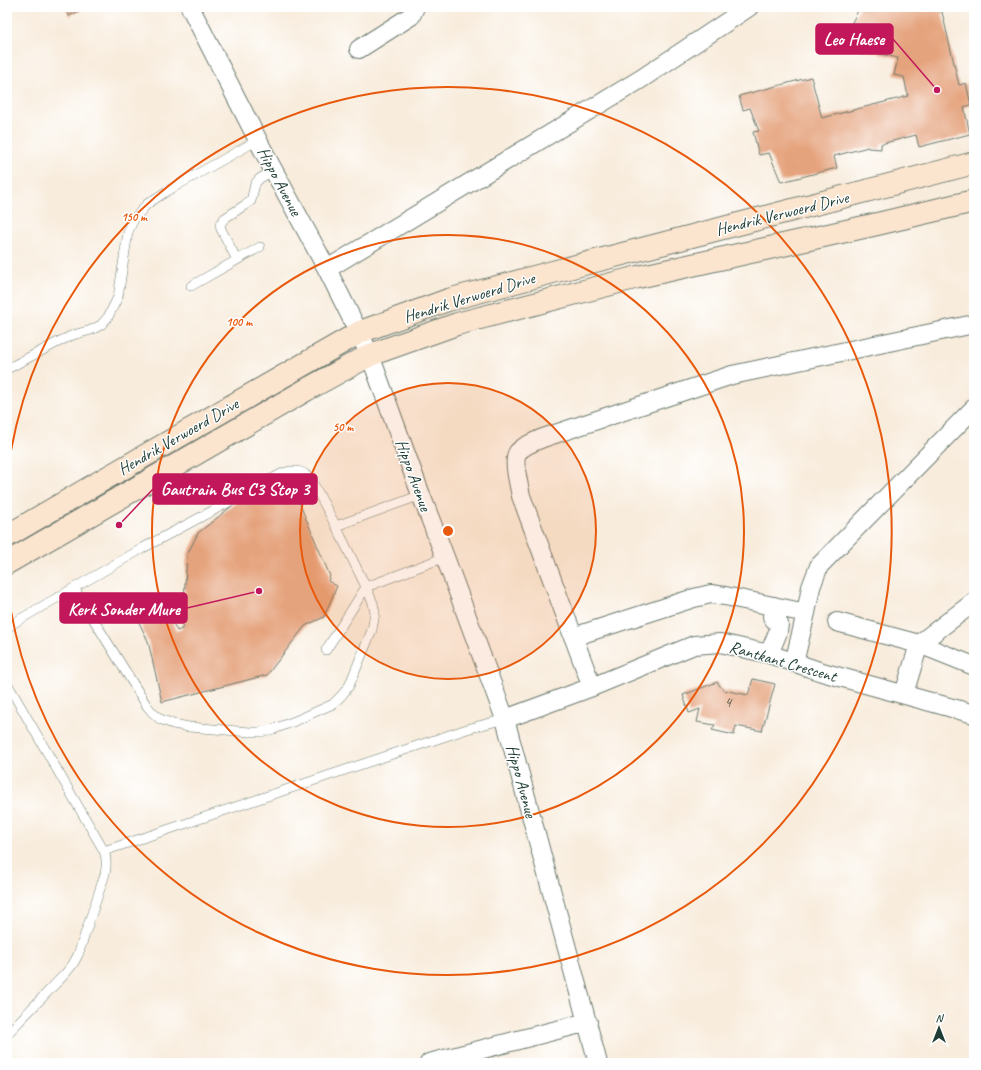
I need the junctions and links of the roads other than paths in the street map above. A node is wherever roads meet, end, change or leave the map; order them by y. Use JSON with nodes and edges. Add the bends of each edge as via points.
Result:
{"nodes":[{"id":1,"x":190,"y":7,"type":"edge"},
{"id":2,"x":415,"y":7,"type":"edge"},
{"id":3,"x":749,"y":7,"type":"edge"},
{"id":4,"x":359,"y":49,"type":"dead end"},
{"id":5,"x":258,"y":140,"type":"junction"},
{"id":6,"x":974,"y":163,"type":"edge"},
{"id":7,"x":274,"y":170,"type":"junction"},
{"id":8,"x":974,"y":201,"type":"edge"},
{"id":9,"x":260,"y":246,"type":"dead end"},
{"id":10,"x":237,"y":260,"type":"junction"},
{"id":11,"x":327,"y":269,"type":"junction"},
{"id":12,"x":191,"y":286,"type":"dead end"},
{"id":13,"x":974,"y":324,"type":"edge"},
{"id":14,"x":360,"y":332,"type":"junction"},
{"id":15,"x":370,"y":355,"type":"junction"},
{"id":16,"x":7,"y":369,"type":"edge"},
{"id":17,"x":974,"y":408,"type":"edge"},
{"id":18,"x":421,"y":495,"type":"junction"},
{"id":19,"x":336,"y":526,"type":"junction"},
{"id":20,"x":7,"y":536,"type":"edge"},
{"id":21,"x":445,"y":557,"type":"junction"},
{"id":22,"x":7,"y":564,"type":"edge"},
{"id":23,"x":366,"y":586,"type":"junction"},
{"id":24,"x":74,"y":588,"type":"junction"},
{"id":25,"x":974,"y":602,"type":"edge"},
{"id":26,"x":774,"y":606,"type":"junction"},
{"id":27,"x":806,"y":614,"type":"junction"},
{"id":28,"x":837,"y":622,"type":"dead end"},
{"id":29,"x":7,"y":628,"type":"edge"},
{"id":30,"x":573,"y":637,"type":"junction"},
{"id":31,"x":919,"y":644,"type":"junction"},
{"id":32,"x":326,"y":650,"type":"dead end"},
{"id":33,"x":769,"y":654,"type":"junction"},
{"id":34,"x":794,"y":663,"type":"junction"},
{"id":35,"x":974,"y":666,"type":"edge"},
{"id":36,"x":7,"y":683,"type":"edge"},
{"id":37,"x":592,"y":687,"type":"junction"},
{"id":38,"x":904,"y":694,"type":"junction"},
{"id":39,"x":974,"y":714,"type":"edge"},
{"id":40,"x":505,"y":719,"type":"junction"},
{"id":41,"x":104,"y":851,"type":"junction"},
{"id":42,"x":588,"y":1022,"type":"junction"},
{"id":43,"x":7,"y":1034,"type":"edge"},
{"id":44,"x":429,"y":1063,"type":"edge"},
{"id":45,"x":598,"y":1063,"type":"edge"}],
"edges":[{"from":1,"to":5,"type":"street","name":"Hippo Avenue"},
{"from":2,"to":4,"type":"street","via":[[411,16]]},
{"from":3,"to":11,"type":"street","via":[[641,79]]},
{"from":5,"to":7,"type":"street","name":"Hippo Avenue"},
{"from":5,"to":16,"type":"lane","via":[[167,191],[147,204],[134,219],[128,232],[118,297],[101,325],[60,341]]},
{"from":6,"to":14,"type":"main road","name":"Hendrik Verwoerd Drive","via":[[448,300]]},
{"from":7,"to":10,"type":"lane","via":[[255,184],[251,201],[224,218],[220,224]]},
{"from":7,"to":11,"type":"street","name":"Hippo Avenue"},
{"from":8,"to":15,"type":"main road","name":"Hendrik Verwoerd Drive","via":[[638,277],[457,324]]},
{"from":9,"to":10,"type":"lane"},
{"from":10,"to":12,"type":"lane"},
{"from":11,"to":14,"type":"street","name":"Hippo Avenue"},
{"from":13,"to":30,"type":"street","via":[[732,375],[544,438],[518,451],[516,472],[521,496]]},
{"from":14,"to":15,"type":"street","name":"Hippo Avenue"},
{"from":14,"to":20,"type":"main road","name":"Hendrik Verwoerd Drive"},
{"from":15,"to":18,"type":"street","name":"Hippo Avenue"},
{"from":15,"to":22,"type":"main road","name":"Hendrik Verwoerd Drive"},
{"from":17,"to":27,"type":"street","via":[[819,566],[811,587]]},
{"from":18,"to":19,"type":"lane"},
{"from":18,"to":21,"type":"street","name":"Hippo Avenue"},
{"from":19,"to":23,"type":"lane"},
{"from":19,"to":24,"type":"lane","via":[[314,485],[305,474],[290,471],[143,548]]},
{"from":21,"to":23,"type":"lane"},
{"from":21,"to":40,"type":"street","name":"Hippo Avenue"},
{"from":23,"to":24,"type":"lane","via":[[375,613],[372,630],[349,686],[333,704],[295,721],[261,732],[189,727],[160,719],[147,706]]},
{"from":23,"to":32,"type":"lane"},
{"from":24,"to":29,"type":"lane"},
{"from":25,"to":31,"type":"street"},
{"from":26,"to":27,"type":"street"},
{"from":26,"to":30,"type":"street","via":[[725,596],[702,595]]},
{"from":26,"to":33,"type":"street","via":[[772,616],[779,629]]},
{"from":27,"to":34,"type":"street"},
{"from":28,"to":31,"type":"street"},
{"from":30,"to":37,"type":"street"},
{"from":31,"to":35,"type":"street"},
{"from":31,"to":38,"type":"street"},
{"from":33,"to":34,"type":"street","name":"Rantkant Crescent"},
{"from":33,"to":37,"type":"street","name":"Rantkant Crescent","via":[[720,643],[694,645]]},
{"from":34,"to":38,"type":"street","name":"Rantkant Crescent"},
{"from":36,"to":41,"type":"lane"},
{"from":37,"to":40,"type":"street","name":"Rantkant Crescent"},
{"from":38,"to":39,"type":"street","name":"Rantkant Crescent"},
{"from":40,"to":41,"type":"lane","via":[[467,729]]},
{"from":40,"to":42,"type":"street","name":"Hippo Avenue"},
{"from":41,"to":43,"type":"lane","via":[[107,859],[106,874],[73,964]]},
{"from":42,"to":44,"type":"street"},
{"from":42,"to":45,"type":"street","name":"Hippo Avenue"}]}
